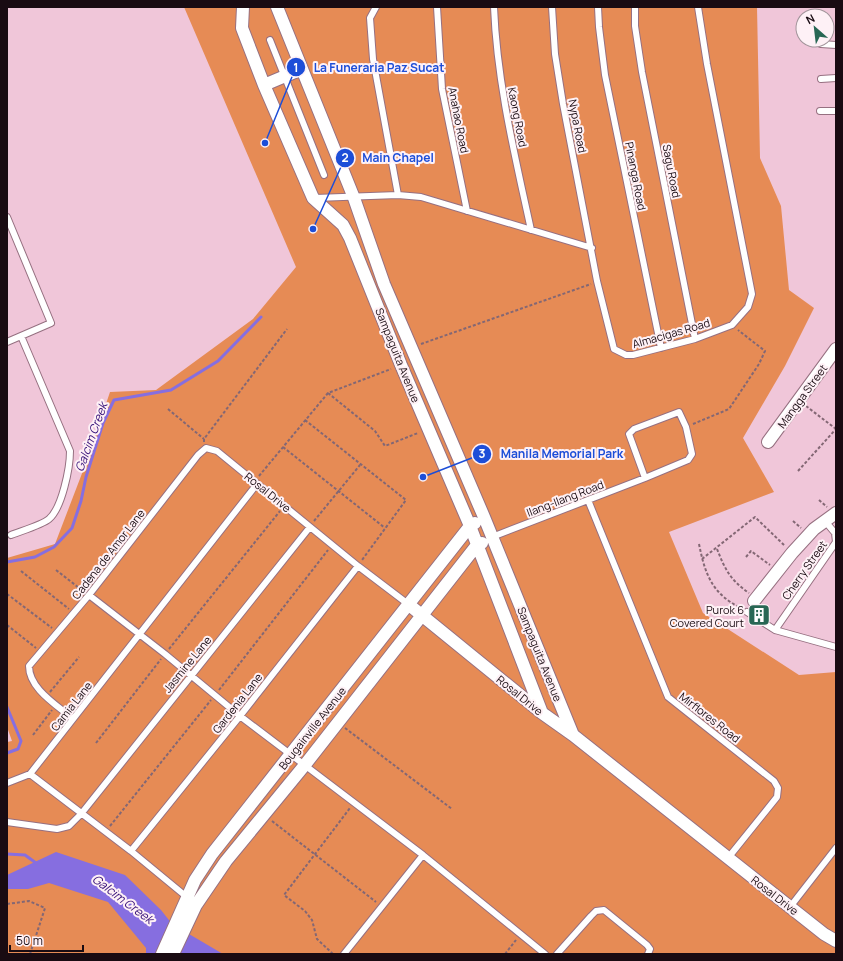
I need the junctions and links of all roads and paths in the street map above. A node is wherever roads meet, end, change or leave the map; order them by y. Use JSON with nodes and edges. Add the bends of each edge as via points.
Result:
{"nodes":[{"id":1,"x":243,"y":7,"type":"edge"},
{"id":2,"x":277,"y":7,"type":"edge"},
{"id":3,"x":376,"y":7,"type":"edge"},
{"id":4,"x":437,"y":7,"type":"edge"},
{"id":5,"x":494,"y":7,"type":"edge"},
{"id":6,"x":552,"y":7,"type":"edge"},
{"id":7,"x":598,"y":7,"type":"edge"},
{"id":8,"x":635,"y":7,"type":"edge"},
{"id":9,"x":698,"y":7,"type":"edge"},
{"id":10,"x":270,"y":40,"type":"dead end"},
{"id":11,"x":302,"y":69,"type":"junction"},
{"id":12,"x":284,"y":76,"type":"junction"},
{"id":13,"x":821,"y":78,"type":"dead end"},
{"id":14,"x":836,"y":78,"type":"edge"},
{"id":15,"x":264,"y":85,"type":"junction"},
{"id":16,"x":820,"y":111,"type":"dead end"},
{"id":17,"x":836,"y":111,"type":"edge"},
{"id":18,"x":324,"y":175,"type":"dead end"},
{"id":19,"x":398,"y":195,"type":"junction"},
{"id":20,"x":313,"y":198,"type":"junction"},
{"id":21,"x":354,"y":198,"type":"junction"},
{"id":22,"x":467,"y":211,"type":"junction"},
{"id":23,"x":7,"y":217,"type":"edge"},
{"id":24,"x":531,"y":230,"type":"junction"},
{"id":25,"x":592,"y":248,"type":"junction"},
{"id":26,"x":597,"y":281,"type":"junction"},
{"id":27,"x":394,"y":308,"type":"junction"},
{"id":28,"x":380,"y":313,"type":"junction"},
{"id":29,"x":732,"y":325,"type":"junction"},
{"id":30,"x":287,"y":329,"type":"dead end"},
{"id":31,"x":21,"y":336,"type":"junction"},
{"id":32,"x":695,"y":339,"type":"junction"},
{"id":33,"x":7,"y":342,"type":"edge"},
{"id":34,"x":411,"y":348,"type":"junction"},
{"id":35,"x":661,"y":348,"type":"junction"},
{"id":36,"x":836,"y":349,"type":"edge"},
{"id":37,"x":402,"y":365,"type":"junction"},
{"id":38,"x":328,"y":393,"type":"junction"},
{"id":39,"x":798,"y":401,"type":"junction"},
{"id":40,"x":168,"y":409,"type":"dead end"},
{"id":41,"x":305,"y":420,"type":"junction"},
{"id":42,"x":686,"y":427,"type":"junction"},
{"id":43,"x":429,"y":429,"type":"junction"},
{"id":44,"x":836,"y":429,"type":"edge"},
{"id":45,"x":204,"y":439,"type":"junction"},
{"id":46,"x":768,"y":442,"type":"dead end"},
{"id":47,"x":283,"y":447,"type":"junction"},
{"id":48,"x":206,"y":448,"type":"junction"},
{"id":49,"x":360,"y":465,"type":"junction"},
{"id":50,"x":798,"y":472,"type":"dead end"},
{"id":51,"x":645,"y":478,"type":"junction"},
{"id":52,"x":257,"y":484,"type":"junction"},
{"id":53,"x":338,"y":492,"type":"junction"},
{"id":54,"x":588,"y":500,"type":"junction"},
{"id":55,"x":284,"y":506,"type":"junction"},
{"id":56,"x":836,"y":513,"type":"edge"},
{"id":57,"x":484,"y":517,"type":"junction"},
{"id":58,"x":825,"y":520,"type":"junction"},
{"id":59,"x":310,"y":526,"type":"junction"},
{"id":60,"x":470,"y":526,"type":"junction"},
{"id":61,"x":386,"y":528,"type":"junction"},
{"id":62,"x":11,"y":535,"type":"dead end"},
{"id":63,"x":492,"y":537,"type":"junction"},
{"id":64,"x":699,"y":544,"type":"dead end"},
{"id":65,"x":478,"y":545,"type":"junction"},
{"id":66,"x":717,"y":549,"type":"junction"},
{"id":67,"x":792,"y":552,"type":"junction"},
{"id":68,"x":746,"y":557,"type":"dead end"},
{"id":69,"x":702,"y":559,"type":"junction"},
{"id":70,"x":358,"y":566,"type":"junction"},
{"id":71,"x":56,"y":570,"type":"dead end"},
{"id":72,"x":777,"y":570,"type":"junction"},
{"id":73,"x":21,"y":571,"type":"dead end"},
{"id":74,"x":7,"y":594,"type":"edge"},
{"id":75,"x":89,"y":595,"type":"junction"},
{"id":76,"x":755,"y":600,"type":"joint"},
{"id":77,"x":408,"y":604,"type":"junction"},
{"id":78,"x":745,"y":611,"type":"joint"},
{"id":79,"x":74,"y":613,"type":"junction"},
{"id":80,"x":422,"y":616,"type":"junction"},
{"id":81,"x":7,"y":625,"type":"edge"},
{"id":82,"x":775,"y":630,"type":"junction"},
{"id":83,"x":58,"y":632,"type":"junction"},
{"id":84,"x":140,"y":634,"type":"junction"},
{"id":85,"x":836,"y":647,"type":"edge"},
{"id":86,"x":41,"y":652,"type":"junction"},
{"id":87,"x":165,"y":654,"type":"junction"},
{"id":88,"x":79,"y":657,"type":"dead end"},
{"id":89,"x":191,"y":675,"type":"junction"},
{"id":90,"x":47,"y":696,"type":"junction"},
{"id":91,"x":56,"y":704,"type":"junction"},
{"id":92,"x":542,"y":713,"type":"junction"},
{"id":93,"x":240,"y":716,"type":"junction"},
{"id":94,"x":73,"y":719,"type":"junction"},
{"id":95,"x":338,"y":722,"type":"junction"},
{"id":96,"x":33,"y":735,"type":"dead end"},
{"id":97,"x":573,"y":735,"type":"junction"},
{"id":98,"x":96,"y":743,"type":"dead end"},
{"id":99,"x":291,"y":755,"type":"junction"},
{"id":100,"x":304,"y":766,"type":"junction"},
{"id":101,"x":30,"y":774,"type":"junction"},
{"id":102,"x":7,"y":784,"type":"edge"},
{"id":103,"x":354,"y":803,"type":"junction"},
{"id":104,"x":452,"y":810,"type":"dead end"},
{"id":105,"x":81,"y":814,"type":"junction"},
{"id":106,"x":263,"y":814,"type":"junction"},
{"id":107,"x":7,"y":822,"type":"edge"},
{"id":108,"x":836,"y":848,"type":"edge"},
{"id":109,"x":131,"y":851,"type":"junction"},
{"id":110,"x":314,"y":853,"type":"junction"},
{"id":111,"x":423,"y":855,"type":"junction"},
{"id":112,"x":728,"y":858,"type":"junction"},
{"id":113,"x":192,"y":901,"type":"junction"},
{"id":114,"x":7,"y":904,"type":"edge"},
{"id":115,"x":382,"y":907,"type":"junction"},
{"id":116,"x":790,"y":907,"type":"junction"},
{"id":117,"x":182,"y":923,"type":"junction"},
{"id":118,"x":520,"y":934,"type":"junction"},
{"id":119,"x":836,"y":941,"type":"edge"},
{"id":120,"x":30,"y":954,"type":"edge"},
{"id":121,"x":162,"y":954,"type":"edge"},
{"id":122,"x":173,"y":954,"type":"edge"},
{"id":123,"x":333,"y":954,"type":"edge"},
{"id":124,"x":344,"y":954,"type":"edge"},
{"id":125,"x":505,"y":954,"type":"edge"},
{"id":126,"x":545,"y":954,"type":"edge"},
{"id":127,"x":557,"y":954,"type":"edge"},
{"id":128,"x":648,"y":954,"type":"edge"}],
"edges":[{"from":1,"to":15,"type":"street","name":"Sampaguita Avenue","via":[[242,28]]},
{"from":2,"to":11,"type":"street"},
{"from":3,"to":19,"type":"lane","via":[[370,18],[373,59]]},
{"from":4,"to":22,"type":"lane","name":"Anahao Road","via":[[442,89]]},
{"from":5,"to":24,"type":"lane","name":"Kaong Road","via":[[502,90]]},
{"from":6,"to":25,"type":"lane","name":"Nypa Road","via":[[556,61]]},
{"from":7,"to":35,"type":"lane","name":"Pinanga Road","via":[[605,75]]},
{"from":8,"to":32,"type":"lane","name":"Sagu Road","via":[[635,26],[642,72]]},
{"from":9,"to":29,"type":"lane","name":"Almacigas Road","via":[[752,294],[748,307]]},
{"from":10,"to":12,"type":"lane"},
{"from":11,"to":12,"type":"street"},
{"from":11,"to":21,"type":"street"},
{"from":12,"to":15,"type":"street"},
{"from":12,"to":18,"type":"lane"},
{"from":13,"to":14,"type":"lane"},
{"from":15,"to":20,"type":"street","name":"Sampaguita Avenue"},
{"from":16,"to":17,"type":"lane"},
{"from":19,"to":21,"type":"lane"},
{"from":19,"to":22,"type":"lane","via":[[421,197]]},
{"from":20,"to":21,"type":"lane"},
{"from":20,"to":28,"type":"street","name":"Sampaguita Avenue","via":[[343,225]]},
{"from":21,"to":27,"type":"street","name":"Sampaguita Avenue"},
{"from":22,"to":24,"type":"lane"},
{"from":23,"to":31,"type":"lane","via":[[51,323]]},
{"from":24,"to":25,"type":"lane"},
{"from":25,"to":26,"type":"lane","name":"Almacigas Road"},
{"from":26,"to":34,"type":"path"},
{"from":26,"to":35,"type":"lane","name":"Almacigas Road","via":[[614,349],[634,355]]},
{"from":27,"to":28,"type":"street"},
{"from":27,"to":34,"type":"street","name":"Sampaguita Avenue"},
{"from":28,"to":37,"type":"street","name":"Sampaguita Avenue"},
{"from":29,"to":32,"type":"lane","name":"Almacigas Road"},
{"from":29,"to":42,"type":"path","via":[[765,351],[729,409]]},
{"from":30,"to":45,"type":"path"},
{"from":31,"to":33,"type":"lane"},
{"from":31,"to":62,"type":"lane","via":[[70,451],[70,464],[57,507],[49,520]]},
{"from":32,"to":35,"type":"lane","name":"Almacigas Road"},
{"from":34,"to":57,"type":"street","name":"Sampaguita Avenue"},
{"from":36,"to":39,"type":"street","name":"Mangga Street"},
{"from":37,"to":38,"type":"path"},
{"from":37,"to":43,"type":"street","name":"Sampaguita Avenue"},
{"from":38,"to":41,"type":"path"},
{"from":38,"to":43,"type":"path","via":[[375,431],[385,446]]},
{"from":39,"to":44,"type":"path"},
{"from":39,"to":46,"type":"street","name":"Mangga Street"},
{"from":40,"to":45,"type":"path"},
{"from":41,"to":47,"type":"path"},
{"from":41,"to":49,"type":"path"},
{"from":42,"to":51,"type":"lane","name":"Ilang-Ilang Road","via":[[692,448],[688,460]]},
{"from":42,"to":51,"type":"lane","via":[[679,412],[634,429],[629,434]]},
{"from":43,"to":60,"type":"street","name":"Sampaguita Avenue"},
{"from":44,"to":50,"type":"path"},
{"from":45,"to":48,"type":"path"},
{"from":47,"to":52,"type":"path","via":[[258,477]]},
{"from":47,"to":53,"type":"path"},
{"from":48,"to":52,"type":"lane","name":"Rosal Drive","via":[[217,451]]},
{"from":48,"to":75,"type":"lane","name":"Cadena de Amor Lane"},
{"from":49,"to":53,"type":"path"},
{"from":49,"to":61,"type":"path","via":[[406,500]]},
{"from":51,"to":54,"type":"lane","name":"Ilang-Ilang Road"},
{"from":52,"to":55,"type":"lane","name":"Rosal Drive"},
{"from":52,"to":84,"type":"lane","name":"Camia Lane"},
{"from":53,"to":59,"type":"path"},
{"from":53,"to":61,"type":"path"},
{"from":54,"to":63,"type":"lane","name":"Ilang-Ilang Road"},
{"from":54,"to":112,"type":"lane","name":"Mirflores Road","via":[[668,697],[774,781],[778,788],[777,797]]},
{"from":55,"to":59,"type":"lane","name":"Rosal Drive"},
{"from":55,"to":87,"type":"path"},
{"from":56,"to":58,"type":"street"},
{"from":57,"to":60,"type":"street","name":"Bougainville Avenue"},
{"from":57,"to":63,"type":"street","name":"Sampaguita Avenue"},
{"from":58,"to":67,"type":"street"},
{"from":58,"to":82,"type":"lane","name":"Cherry Street","via":[[834,532],[836,542]]},
{"from":59,"to":70,"type":"lane","name":"Rosal Drive"},
{"from":59,"to":89,"type":"lane","name":"Jasmine Lane"},
{"from":60,"to":65,"type":"street","name":"Sampaguita Avenue"},
{"from":60,"to":77,"type":"street","name":"Bougainville Avenue"},
{"from":61,"to":70,"type":"path"},
{"from":63,"to":65,"type":"street","name":"Bougainville Avenue"},
{"from":63,"to":97,"type":"street","name":"Sampaguita Avenue"},
{"from":64,"to":69,"type":"path"},
{"from":65,"to":80,"type":"street","name":"Bougainville Avenue"},
{"from":65,"to":92,"type":"street","name":"Sampaguita Avenue"},
{"from":66,"to":67,"type":"path","via":[[755,518]]},
{"from":66,"to":69,"type":"path"},
{"from":66,"to":76,"type":"path","via":[[725,569],[736,584]]},
{"from":67,"to":72,"type":"street"},
{"from":68,"to":72,"type":"path","via":[[751,551]]},
{"from":69,"to":78,"type":"path","via":[[713,586],[720,595]]},
{"from":70,"to":77,"type":"lane","name":"Rosal Drive"},
{"from":70,"to":93,"type":"lane","name":"Gardenia Lane"},
{"from":71,"to":75,"type":"path"},
{"from":72,"to":76,"type":"street"},
{"from":73,"to":79,"type":"path"},
{"from":74,"to":83,"type":"path"},
{"from":75,"to":79,"type":"lane","name":"Cadena de Amor Lane"},
{"from":75,"to":84,"type":"lane"},
{"from":77,"to":80,"type":"street","name":"Rosal Drive"},
{"from":77,"to":99,"type":"street","name":"Bougainville Avenue"},
{"from":78,"to":82,"type":"lane"},
{"from":79,"to":83,"type":"lane","name":"Cadena de Amor Lane"},
{"from":80,"to":92,"type":"street","name":"Rosal Drive"},
{"from":80,"to":95,"type":"street","name":"Bougainville Avenue"},
{"from":81,"to":86,"type":"path"},
{"from":82,"to":85,"type":"lane"},
{"from":83,"to":86,"type":"lane","name":"Cadena de Amor Lane"},
{"from":84,"to":87,"type":"lane"},
{"from":84,"to":94,"type":"lane","name":"Camia Lane"},
{"from":86,"to":90,"type":"lane","name":"Cadena de Amor Lane","via":[[29,666],[29,674],[34,685]]},
{"from":87,"to":89,"type":"lane"},
{"from":87,"to":98,"type":"path"},
{"from":88,"to":90,"type":"path"},
{"from":89,"to":93,"type":"lane"},
{"from":89,"to":105,"type":"lane","name":"Jasmine Lane"},
{"from":90,"to":91,"type":"lane"},
{"from":91,"to":94,"type":"lane"},
{"from":91,"to":96,"type":"path"},
{"from":92,"to":97,"type":"street","name":"Rosal Drive"},
{"from":93,"to":99,"type":"lane"},
{"from":93,"to":109,"type":"lane","name":"Gardenia Lane"},
{"from":94,"to":101,"type":"lane","name":"Camia Lane"},
{"from":95,"to":100,"type":"street","name":"Bougainville Avenue"},
{"from":95,"to":104,"type":"path"},
{"from":97,"to":112,"type":"street","name":"Rosal Drive"},
{"from":99,"to":100,"type":"lane"},
{"from":99,"to":113,"type":"street","name":"Bougainville Avenue","via":[[212,854],[195,880]]},
{"from":100,"to":103,"type":"lane"},
{"from":100,"to":106,"type":"street","name":"Bougainville Avenue"},
{"from":101,"to":102,"type":"lane"},
{"from":101,"to":105,"type":"lane"},
{"from":103,"to":110,"type":"path"},
{"from":103,"to":111,"type":"lane"},
{"from":105,"to":107,"type":"lane","name":"Jasmine Lane","via":[[69,826],[57,829]]},
{"from":105,"to":109,"type":"lane"},
{"from":106,"to":110,"type":"path"},
{"from":106,"to":113,"type":"street","name":"Bougainville Avenue"},
{"from":108,"to":116,"type":"lane"},
{"from":109,"to":113,"type":"lane"},
{"from":110,"to":115,"type":"path"},
{"from":110,"to":123,"type":"path","via":[[284,895],[305,911],[312,920],[316,939]]},
{"from":111,"to":115,"type":"lane"},
{"from":111,"to":118,"type":"lane"},
{"from":112,"to":116,"type":"street","name":"Rosal Drive"},
{"from":113,"to":117,"type":"street","name":"Bougainville Avenue"},
{"from":114,"to":120,"type":"path","via":[[29,901],[45,908]]},
{"from":115,"to":124,"type":"lane"},
{"from":116,"to":119,"type":"street","name":"Rosal Drive"},
{"from":117,"to":121,"type":"street","name":"Bougainville Avenue"},
{"from":117,"to":122,"type":"street","name":"Bougainville Avenue"},
{"from":118,"to":125,"type":"path"},
{"from":118,"to":126,"type":"lane"},
{"from":127,"to":128,"type":"lane","via":[[596,911],[604,910],[647,945],[650,949]]}]}
